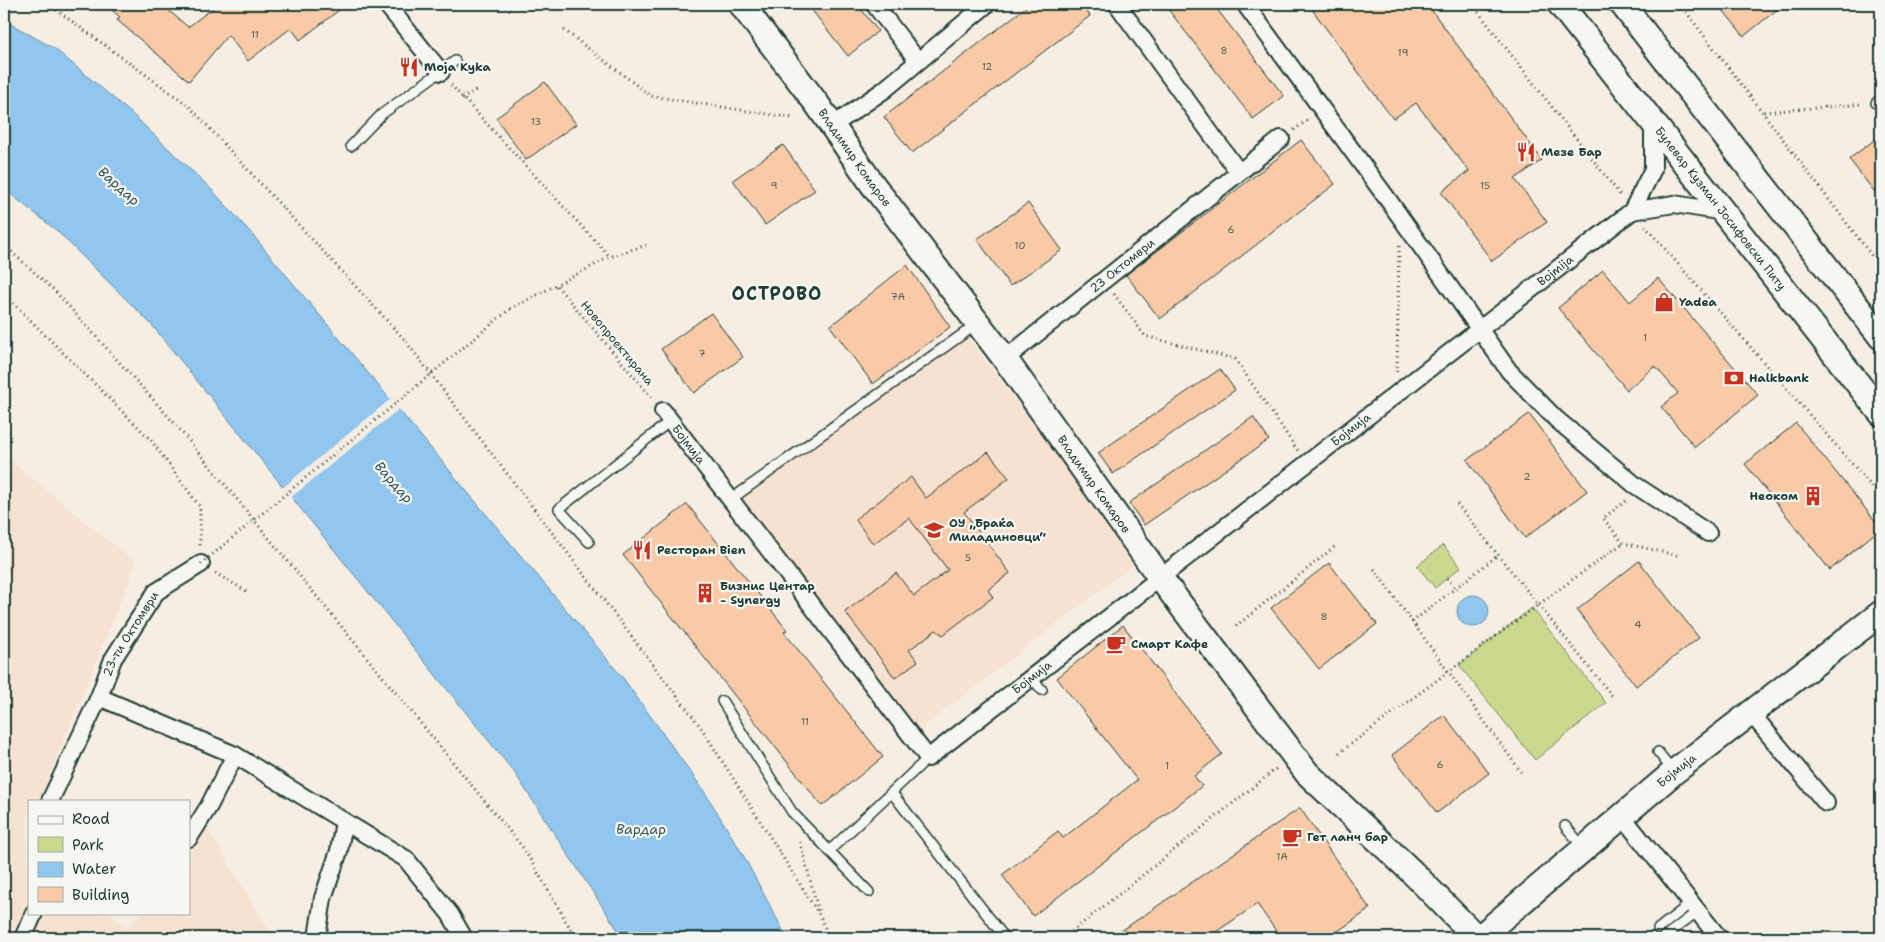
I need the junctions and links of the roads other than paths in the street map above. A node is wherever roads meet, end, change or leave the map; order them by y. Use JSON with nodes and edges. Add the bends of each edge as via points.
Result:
{"nodes":[{"id":1,"x":386,"y":4,"type":"edge"},
{"id":2,"x":741,"y":4,"type":"edge"},
{"id":3,"x":874,"y":4,"type":"edge"},
{"id":4,"x":987,"y":4,"type":"edge"},
{"id":5,"x":1117,"y":4,"type":"edge"},
{"id":6,"x":1245,"y":4,"type":"edge"},
{"id":7,"x":1560,"y":4,"type":"edge"},
{"id":8,"x":1622,"y":4,"type":"edge"},
{"id":9,"x":455,"y":61,"type":"dead end"},
{"id":10,"x":918,"y":61,"type":"junction"},
{"id":11,"x":441,"y":72,"type":"junction"},
{"id":12,"x":1653,"y":122,"type":"junction"},
{"id":13,"x":832,"y":126,"type":"junction"},
{"id":14,"x":1281,"y":139,"type":"road end"},
{"id":15,"x":351,"y":146,"type":"dead end"},
{"id":16,"x":1238,"y":171,"type":"junction"},
{"id":17,"x":1632,"y":211,"type":"junction"},
{"id":18,"x":1724,"y":212,"type":"junction"},
{"id":19,"x":977,"y":324,"type":"junction"},
{"id":20,"x":1481,"y":331,"type":"junction"},
{"id":21,"x":1881,"y":337,"type":"edge"},
{"id":22,"x":1005,"y":359,"type":"junction"},
{"id":23,"x":1881,"y":413,"type":"edge"},
{"id":24,"x":666,"y":416,"type":"joint"},
{"id":25,"x":730,"y":500,"type":"junction"},
{"id":26,"x":1708,"y":533,"type":"dead end"},
{"id":27,"x":589,"y":542,"type":"dead end"},
{"id":28,"x":201,"y":564,"type":"road end"},
{"id":29,"x":1159,"y":576,"type":"junction"},
{"id":30,"x":1881,"y":613,"type":"edge"},
{"id":31,"x":1031,"y":677,"type":"junction"},
{"id":32,"x":1042,"y":690,"type":"dead end"},
{"id":33,"x":99,"y":698,"type":"junction"},
{"id":34,"x":722,"y":701,"type":"dead end"},
{"id":35,"x":1750,"y":712,"type":"junction"},
{"id":36,"x":1658,"y":752,"type":"dead end"},
{"id":37,"x":235,"y":755,"type":"junction"},
{"id":38,"x":928,"y":758,"type":"junction"},
{"id":39,"x":1674,"y":772,"type":"junction"},
{"id":40,"x":892,"y":793,"type":"junction"},
{"id":41,"x":50,"y":800,"type":"edge"},
{"id":42,"x":1826,"y":803,"type":"dead end"},
{"id":43,"x":1622,"y":816,"type":"junction"},
{"id":44,"x":344,"y":821,"type":"junction"},
{"id":45,"x":1565,"y":826,"type":"dead end"},
{"id":46,"x":190,"y":836,"type":"edge"},
{"id":47,"x":1584,"y":848,"type":"junction"},
{"id":48,"x":829,"y":851,"type":"junction"},
{"id":49,"x":869,"y":892,"type":"dead end"},
{"id":50,"x":1694,"y":907,"type":"junction"},
{"id":51,"x":34,"y":914,"type":"edge"},
{"id":52,"x":1658,"y":928,"type":"dead end"},
{"id":53,"x":1664,"y":937,"type":"edge"},
{"id":54,"x":23,"y":938,"type":"edge"},
{"id":55,"x":317,"y":938,"type":"edge"},
{"id":56,"x":464,"y":938,"type":"edge"},
{"id":57,"x":1005,"y":938,"type":"edge"},
{"id":58,"x":1478,"y":938,"type":"edge"},
{"id":59,"x":1719,"y":938,"type":"edge"}],
"edges":[{"from":1,"to":11,"type":"street"},
{"from":2,"to":13,"type":"street","name":"Владимир Комаров"},
{"from":3,"to":10,"type":"street"},
{"from":4,"to":10,"type":"street"},
{"from":5,"to":16,"type":"street"},
{"from":6,"to":20,"type":"street"},
{"from":7,"to":12,"type":"street","name":"Булевар Кузман Јосифовски Питу"},
{"from":8,"to":21,"type":"street"},
{"from":9,"to":11,"type":"lane"},
{"from":10,"to":13,"type":"street","via":[[884,90]]},
{"from":11,"to":15,"type":"lane","via":[[382,114]]},
{"from":12,"to":17,"type":"street","via":[[1653,169]]},
{"from":12,"to":18,"type":"street","name":"Булевар Кузман Јосифовски Питу"},
{"from":13,"to":19,"type":"street","name":"Владимир Комаров"},
{"from":14,"to":16,"type":"street","name":"23 Октомври"},
{"from":16,"to":22,"type":"street","name":"23 Октомври"},
{"from":17,"to":18,"type":"street","via":[[1674,204]]},
{"from":17,"to":20,"type":"street","name":"Bojmija"},
{"from":18,"to":23,"type":"street","name":"Булевар Кузман Јосифовски Питу"},
{"from":19,"to":22,"type":"street","name":"Владимир Комаров"},
{"from":19,"to":25,"type":"lane"},
{"from":20,"to":26,"type":"street","via":[[1509,371],[1556,419],[1641,489]]},
{"from":20,"to":29,"type":"street","name":"Бојмија"},
{"from":22,"to":29,"type":"street","name":"Владимир Комаров"},
{"from":24,"to":25,"type":"street","name":"Бојмија"},
{"from":24,"to":27,"type":"lane","via":[[559,509]]},
{"from":25,"to":38,"type":"street","name":"Бојмија"},
{"from":28,"to":33,"type":"street","name":"23-ти Октомври","via":[[156,592],[113,659]]},
{"from":29,"to":31,"type":"street","name":"Бојмија"},
{"from":29,"to":58,"type":"street","name":"Владимир Комаров","via":[[1307,773]]},
{"from":30,"to":35,"type":"street","name":"Бојмија"},
{"from":31,"to":32,"type":"lane"},
{"from":31,"to":38,"type":"street","name":"Бојмија"},
{"from":33,"to":37,"type":"street"},
{"from":33,"to":41,"type":"street","name":"23-ти Октомври"},
{"from":34,"to":48,"type":"lane","via":[[792,812]]},
{"from":35,"to":39,"type":"street","name":"Бојмија"},
{"from":35,"to":42,"type":"street"},
{"from":36,"to":39,"type":"lane"},
{"from":37,"to":44,"type":"street"},
{"from":37,"to":46,"type":"street"},
{"from":38,"to":40,"type":"lane"},
{"from":39,"to":43,"type":"street","name":"Бојмија"},
{"from":40,"to":48,"type":"lane"},
{"from":40,"to":57,"type":"lane"},
{"from":43,"to":47,"type":"street","name":"Бојмија"},
{"from":43,"to":50,"type":"street"},
{"from":44,"to":55,"type":"street","via":[[339,850],[323,898]]},
{"from":44,"to":56,"type":"street","via":[[406,859],[450,914]]},
{"from":45,"to":47,"type":"lane"},
{"from":47,"to":58,"type":"street","name":"Бојмија"},
{"from":48,"to":49,"type":"lane"},
{"from":50,"to":52,"type":"lane"},
{"from":50,"to":53,"type":"lane"},
{"from":50,"to":59,"type":"street"},
{"from":51,"to":54,"type":"street"}]}
